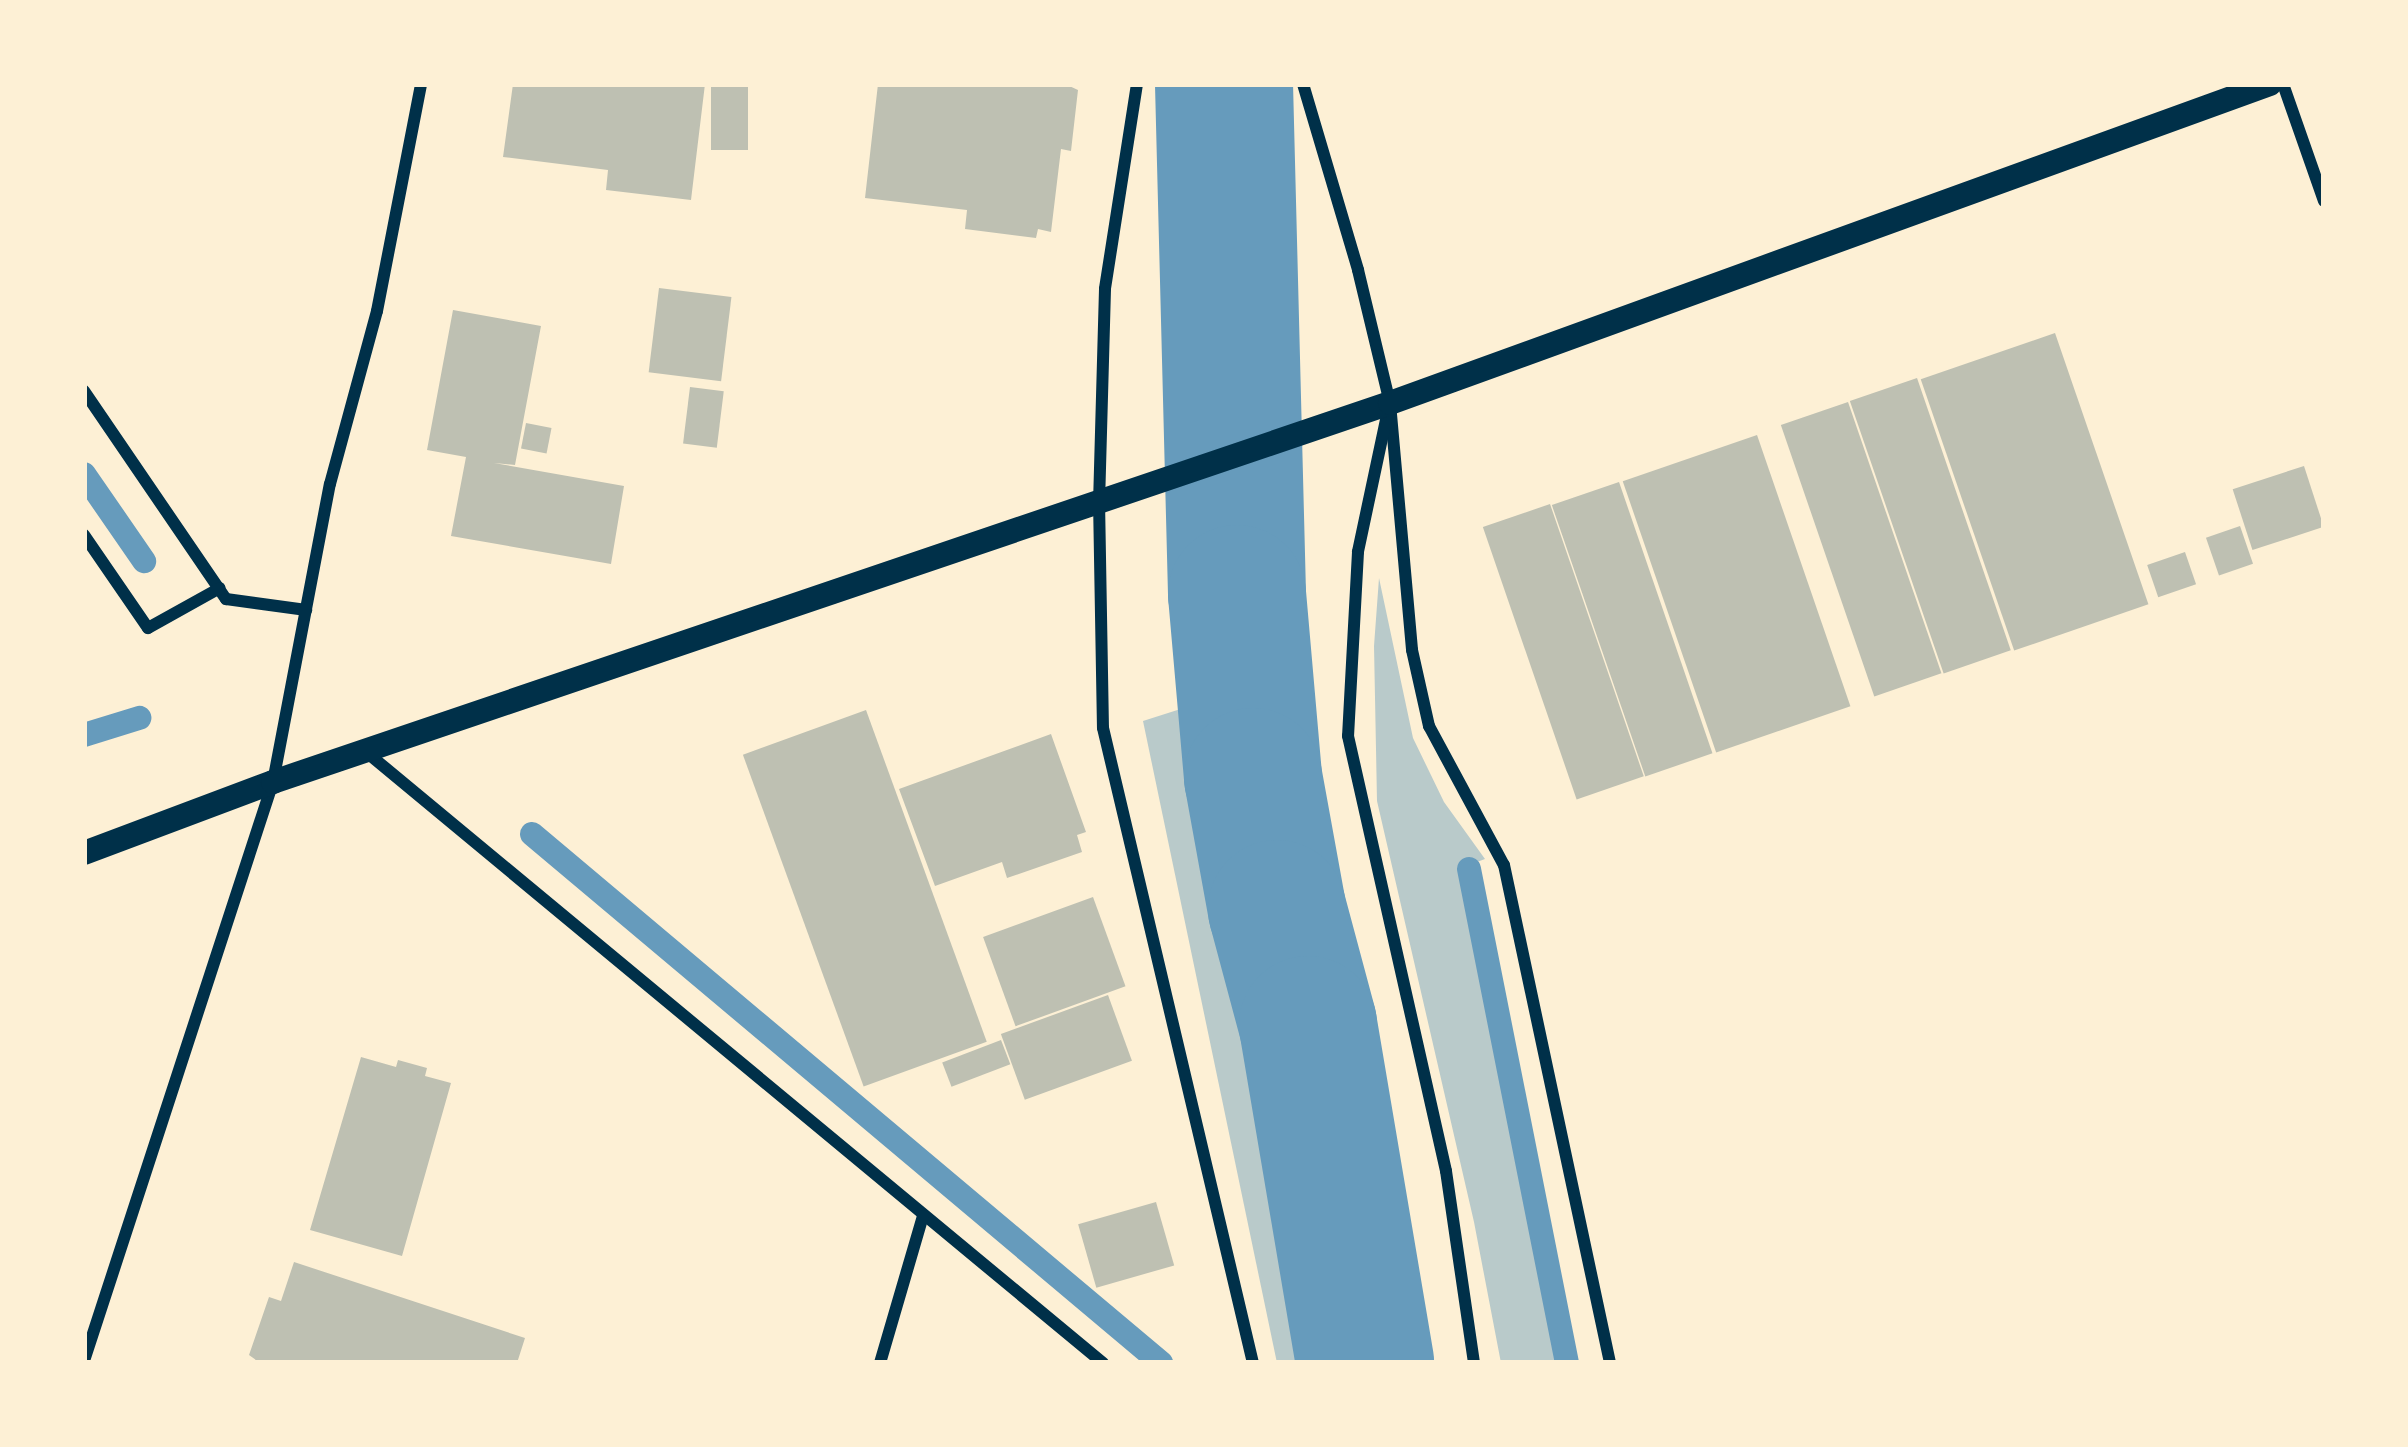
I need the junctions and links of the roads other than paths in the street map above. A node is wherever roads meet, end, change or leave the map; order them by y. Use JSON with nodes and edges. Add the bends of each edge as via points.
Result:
{"nodes":[{"id":1,"x":421,"y":84,"type":"edge"},
{"id":2,"x":1137,"y":84,"type":"edge"},
{"id":3,"x":1303,"y":84,"type":"edge"},
{"id":4,"x":2270,"y":84,"type":"edge"},
{"id":5,"x":2283,"y":84,"type":"edge"},
{"id":6,"x":2324,"y":201,"type":"edge"},
{"id":7,"x":84,"y":391,"type":"edge"},
{"id":8,"x":1390,"y":403,"type":"junction"},
{"id":9,"x":1099,"y":500,"type":"junction"},
{"id":10,"x":84,"y":535,"type":"edge"},
{"id":11,"x":220,"y":588,"type":"junction"},
{"id":12,"x":306,"y":610,"type":"junction"},
{"id":13,"x":365,"y":751,"type":"junction"},
{"id":14,"x":273,"y":782,"type":"junction"},
{"id":15,"x":84,"y":853,"type":"edge"},
{"id":16,"x":923,"y":1216,"type":"junction"},
{"id":17,"x":84,"y":1361,"type":"edge"},
{"id":18,"x":880,"y":1363,"type":"edge"},
{"id":19,"x":1103,"y":1363,"type":"edge"},
{"id":20,"x":1253,"y":1363,"type":"edge"},
{"id":21,"x":1474,"y":1363,"type":"edge"},
{"id":22,"x":1610,"y":1363,"type":"edge"}],
"edges":[{"from":1,"to":12,"type":"street"},
{"from":2,"to":9,"type":"street","via":[[1105,289]]},
{"from":3,"to":8,"type":"street"},
{"from":4,"to":8,"type":"main road"},
{"from":5,"to":6,"type":"street"},
{"from":7,"to":11,"type":"street"},
{"from":8,"to":9,"type":"main road"},
{"from":8,"to":21,"type":"street","via":[[1358,552],[1348,736],[1446,1172]]},
{"from":8,"to":22,"type":"street","via":[[1412,650],[1429,726],[1504,865]]},
{"from":9,"to":13,"type":"main road"},
{"from":9,"to":20,"type":"street","via":[[1103,728]]},
{"from":10,"to":11,"type":"street","via":[[148,628]]},
{"from":11,"to":12,"type":"street","via":[[226,599]]},
{"from":12,"to":14,"type":"street"},
{"from":13,"to":14,"type":"main road"},
{"from":13,"to":16,"type":"street"},
{"from":14,"to":15,"type":"main road"},
{"from":14,"to":17,"type":"street"},
{"from":16,"to":18,"type":"street"},
{"from":16,"to":19,"type":"street"}]}
